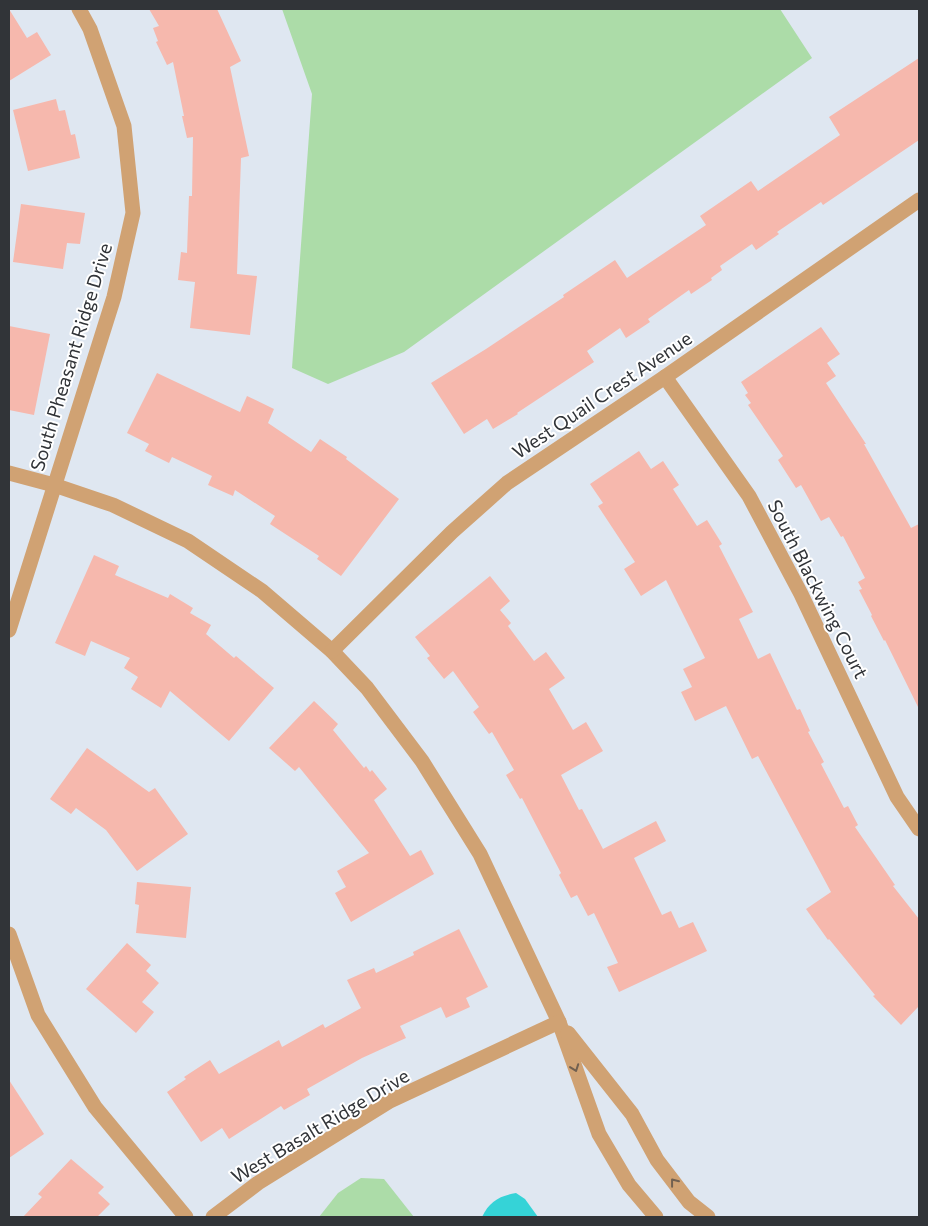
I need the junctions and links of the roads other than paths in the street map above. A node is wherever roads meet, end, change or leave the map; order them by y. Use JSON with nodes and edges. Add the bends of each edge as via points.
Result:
{"nodes":[{"id":1,"x":78,"y":9,"type":"edge"},
{"id":2,"x":919,"y":200,"type":"edge"},
{"id":3,"x":665,"y":376,"type":"junction"},
{"id":4,"x":9,"y":473,"type":"edge"},
{"id":5,"x":54,"y":485,"type":"junction"},
{"id":6,"x":9,"y":630,"type":"edge"},
{"id":7,"x":332,"y":651,"type":"junction"},
{"id":8,"x":919,"y":829,"type":"edge"},
{"id":9,"x":9,"y":934,"type":"edge"},
{"id":10,"x":559,"y":1022,"type":"junction"},
{"id":11,"x":186,"y":1217,"type":"edge"},
{"id":12,"x":213,"y":1217,"type":"edge"},
{"id":13,"x":656,"y":1217,"type":"edge"},
{"id":14,"x":708,"y":1217,"type":"edge"}],
"edges":[{"from":1,"to":5,"type":"street","name":"South Pheasant Ridge Drive","via":[[90,29],[124,126],[133,213],[114,297]]},
{"from":2,"to":3,"type":"street","name":"West Quail Crest Avenue"},
{"from":3,"to":7,"type":"street","name":"West Quail Crest Avenue","via":[[507,483],[452,532]]},
{"from":3,"to":8,"type":"street","name":"South Blackwing Court","via":[[749,496],[801,594],[897,797]]},
{"from":4,"to":5,"type":"street"},
{"from":5,"to":6,"type":"street","name":"South Pheasant Ridge Drive"},
{"from":5,"to":7,"type":"street","via":[[113,505],[188,541],[262,591]]},
{"from":7,"to":10,"type":"street","via":[[367,688],[422,761],[480,854]]},
{"from":9,"to":11,"type":"street","via":[[38,1015],[95,1107]]},
{"from":10,"to":12,"type":"street","name":"West Basalt Ridge Drive","via":[[390,1102],[258,1183]]},
{"from":10,"to":13,"type":"street","one_way":true,"via":[[599,1134],[629,1185]]},
{"from":14,"to":10,"type":"street","one_way":true,"via":[[689,1202],[656,1160],[632,1114]]}]}
